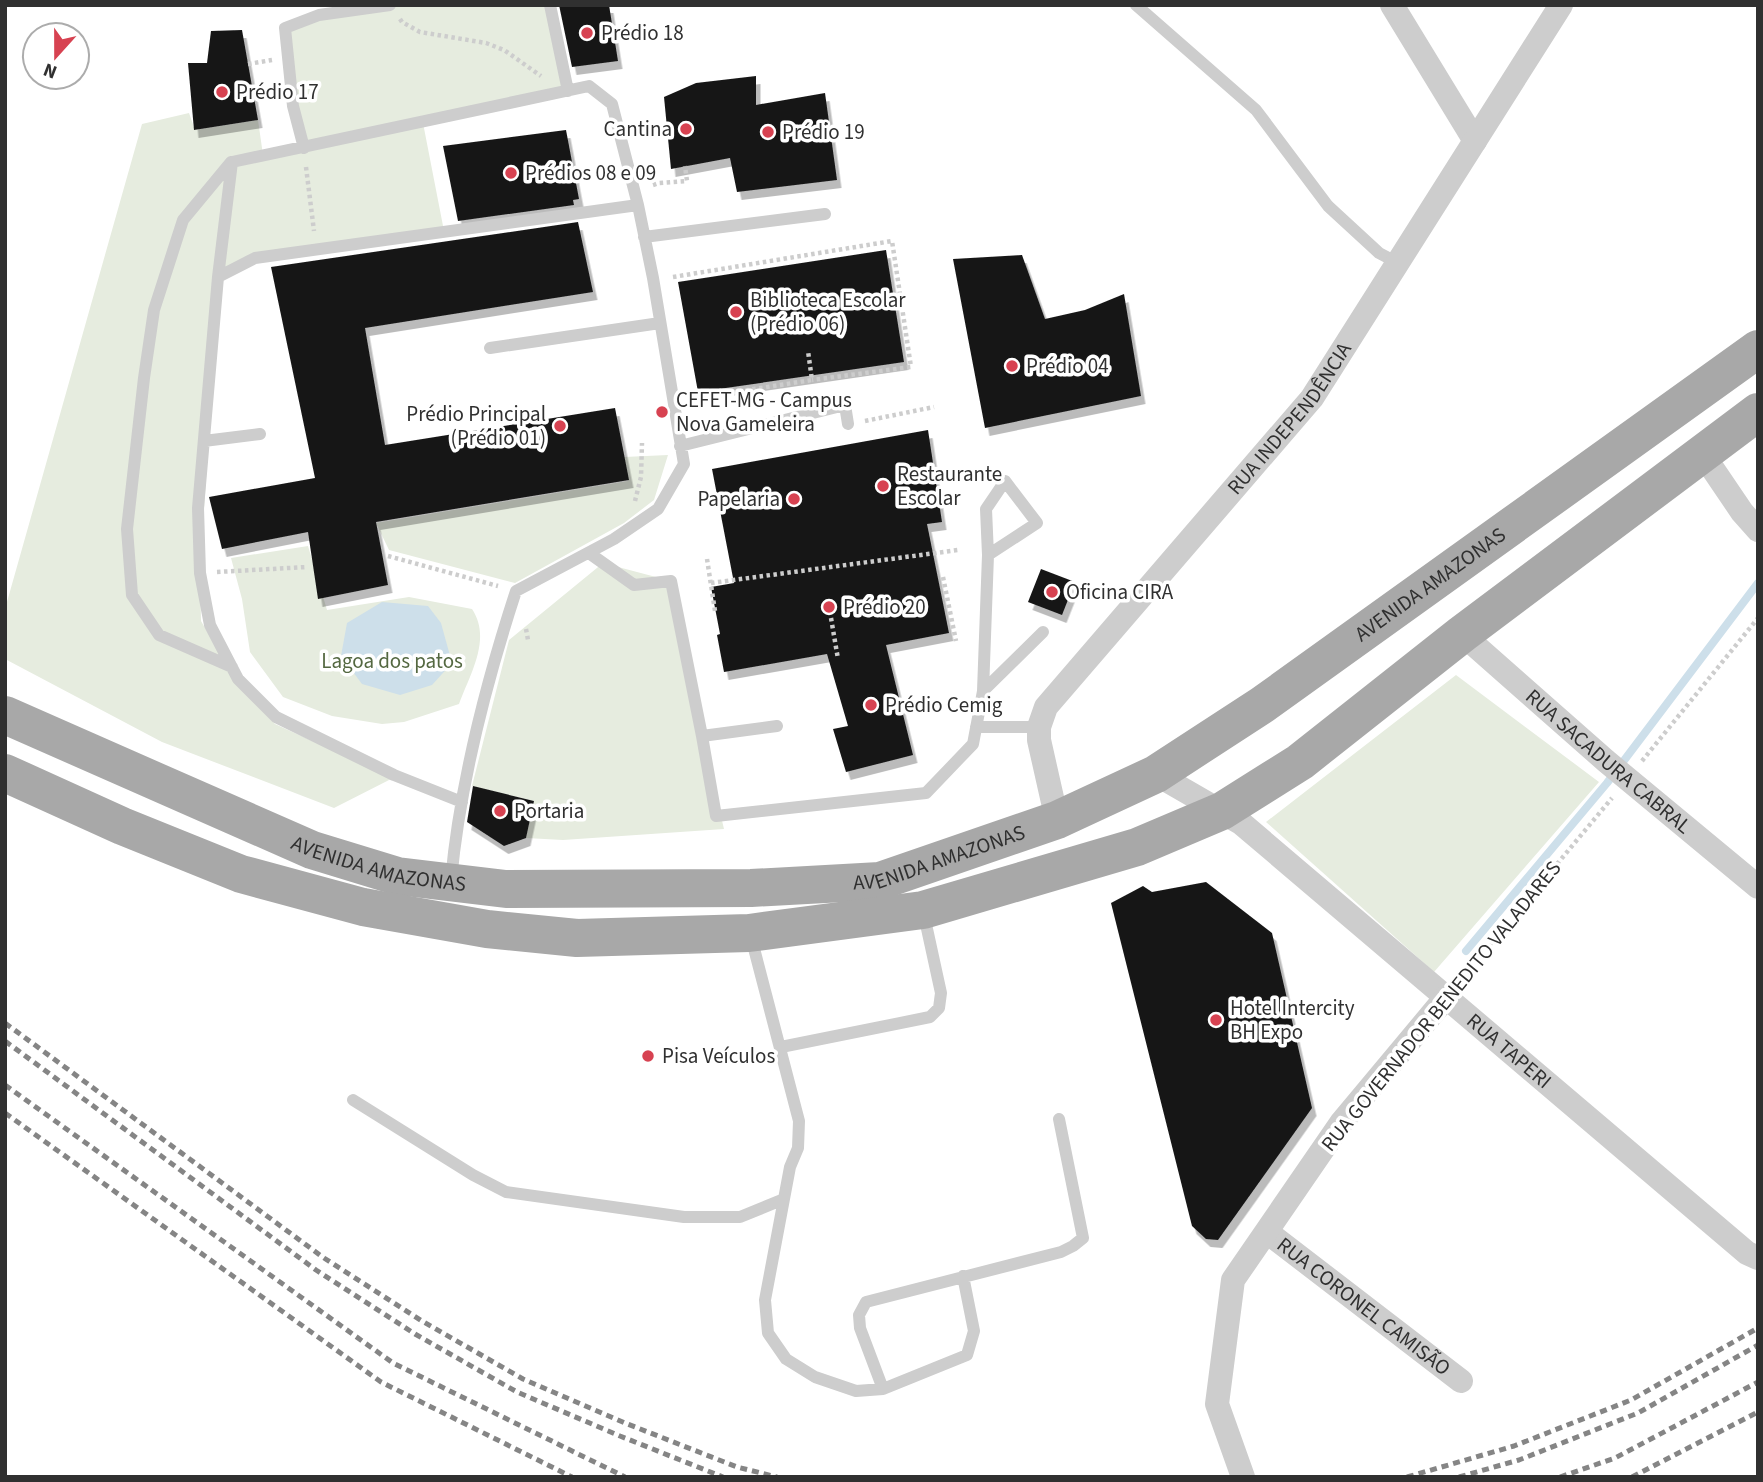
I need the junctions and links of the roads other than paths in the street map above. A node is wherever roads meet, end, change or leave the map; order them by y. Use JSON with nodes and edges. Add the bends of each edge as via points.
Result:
{"nodes":[{"id":1,"x":550,"y":5,"type":"edge"},
{"id":2,"x":1136,"y":5,"type":"edge"},
{"id":3,"x":1392,"y":5,"type":"edge"},
{"id":4,"x":1561,"y":5,"type":"edge"},
{"id":5,"x":394,"y":10,"type":"edge"},
{"id":6,"x":568,"y":90,"type":"junction"},
{"id":7,"x":1475,"y":141,"type":"junction"},
{"id":8,"x":303,"y":148,"type":"junction"},
{"id":9,"x":232,"y":162,"type":"junction"},
{"id":10,"x":638,"y":205,"type":"junction"},
{"id":11,"x":825,"y":214,"type":"dead end"},
{"id":12,"x":644,"y":237,"type":"junction"},
{"id":13,"x":1398,"y":263,"type":"junction"},
{"id":14,"x":218,"y":277,"type":"junction"},
{"id":15,"x":660,"y":323,"type":"junction"},
{"id":16,"x":490,"y":348,"type":"dead end"},
{"id":17,"x":1758,"y":349,"type":"edge"},
{"id":18,"x":1758,"y":412,"type":"edge"},
{"id":19,"x":848,"y":425,"type":"dead end"},
{"id":20,"x":260,"y":434,"type":"dead end"},
{"id":21,"x":204,"y":440,"type":"junction"},
{"id":22,"x":680,"y":446,"type":"junction"},
{"id":23,"x":1702,"y":453,"type":"junction"},
{"id":24,"x":1758,"y":530,"type":"edge"},
{"id":25,"x":589,"y":553,"type":"junction"},
{"id":26,"x":988,"y":555,"type":"junction"},
{"id":27,"x":1043,"y":632,"type":"dead end"},
{"id":28,"x":1462,"y":634,"type":"junction"},
{"id":29,"x":232,"y":667,"type":"junction"},
{"id":30,"x":983,"y":691,"type":"junction"},
{"id":31,"x":5,"y":715,"type":"edge"},
{"id":32,"x":777,"y":726,"type":"dead end"},
{"id":33,"x":976,"y":727,"type":"junction"},
{"id":34,"x":1038,"y":727,"type":"junction"},
{"id":35,"x":702,"y":736,"type":"junction"},
{"id":36,"x":5,"y":773,"type":"edge"},
{"id":37,"x":1156,"y":774,"type":"junction"},
{"id":38,"x":462,"y":802,"type":"junction"},
{"id":39,"x":1222,"y":811,"type":"junction"},
{"id":40,"x":1057,"y":820,"type":"junction"},
{"id":41,"x":450,"y":884,"type":"junction"},
{"id":42,"x":1758,"y":887,"type":"edge"},
{"id":43,"x":923,"y":910,"type":"junction"},
{"id":44,"x":750,"y":933,"type":"junction"},
{"id":45,"x":1447,"y":996,"type":"junction"},
{"id":46,"x":781,"y":1047,"type":"junction"},
{"id":47,"x":353,"y":1100,"type":"dead end"},
{"id":48,"x":1059,"y":1119,"type":"dead end"},
{"id":49,"x":784,"y":1199,"type":"junction"},
{"id":50,"x":1267,"y":1232,"type":"junction"},
{"id":51,"x":1757,"y":1259,"type":"edge"},
{"id":52,"x":963,"y":1276,"type":"junction"},
{"id":53,"x":1461,"y":1381,"type":"dead end"},
{"id":54,"x":883,"y":1389,"type":"junction"},
{"id":55,"x":1243,"y":1477,"type":"edge"}],
"edges":[{"from":1,"to":6,"type":"lane"},
{"from":2,"to":13,"type":"lane","via":[[1256,110],[1328,206],[1379,253]]},
{"from":3,"to":7,"type":"street"},
{"from":4,"to":7,"type":"street","name":"RUA INDEPENDÊNCIA"},
{"from":5,"to":8,"type":"lane","via":[[320,15],[285,28],[293,106]]},
{"from":6,"to":8,"type":"lane"},
{"from":6,"to":10,"type":"lane","via":[[589,86],[612,104]]},
{"from":7,"to":13,"type":"street","name":"RUA INDEPENDÊNCIA"},
{"from":8,"to":9,"type":"lane"},
{"from":9,"to":14,"type":"lane"},
{"from":9,"to":29,"type":"lane","via":[[183,220],[154,310],[127,529],[132,596],[159,635]]},
{"from":10,"to":12,"type":"lane"},
{"from":10,"to":14,"type":"lane","via":[[255,258]]},
{"from":11,"to":12,"type":"lane"},
{"from":12,"to":15,"type":"lane"},
{"from":13,"to":34,"type":"street","name":"RUA INDEPENDÊNCIA","via":[[1312,398],[1046,707]]},
{"from":14,"to":21,"type":"lane"},
{"from":15,"to":16,"type":"lane"},
{"from":15,"to":22,"type":"lane"},
{"from":17,"to":37,"type":"main road","name":"AVENIDA AMAZONAS","via":[[1262,705]]},
{"from":18,"to":23,"type":"main road","name":"AVENIDA AMAZONAS"},
{"from":19,"to":22,"type":"lane","via":[[845,405]]},
{"from":20,"to":21,"type":"lane"},
{"from":21,"to":29,"type":"lane","via":[[198,508],[200,573],[209,625]]},
{"from":22,"to":25,"type":"lane","via":[[684,464],[658,509]]},
{"from":23,"to":24,"type":"street"},
{"from":23,"to":28,"type":"main road","name":"AVENIDA AMAZONAS"},
{"from":25,"to":35,"type":"lane","via":[[634,585],[671,580]]},
{"from":25,"to":38,"type":"lane","via":[[516,591],[496,655]]},
{"from":26,"to":26,"type":"lane","via":[[1037,523],[1005,481],[986,509]]},
{"from":26,"to":30,"type":"lane"},
{"from":27,"to":30,"type":"lane"},
{"from":28,"to":39,"type":"main road","name":"AVENIDA AMAZONAS","via":[[1300,762]]},
{"from":28,"to":42,"type":"street","name":"RUA SACADURA CABRAL"},
{"from":29,"to":38,"type":"lane","via":[[276,717],[394,775]]},
{"from":30,"to":33,"type":"lane"},
{"from":31,"to":41,"type":"main road","name":"AVENIDA AMAZONAS","via":[[312,850],[397,876]]},
{"from":32,"to":35,"type":"lane"},
{"from":33,"to":34,"type":"lane"},
{"from":33,"to":35,"type":"lane","via":[[973,744],[926,793],[716,816]]},
{"from":34,"to":40,"type":"street"},
{"from":36,"to":44,"type":"main road","name":"AVENIDA AMAZONAS","via":[[241,874],[363,907],[486,929],[577,938]]},
{"from":37,"to":39,"type":"street","name":"RUA TAPERI"},
{"from":37,"to":40,"type":"main road","name":"AVENIDA AMAZONAS"},
{"from":38,"to":41,"type":"lane"},
{"from":39,"to":43,"type":"main road","name":"AVENIDA AMAZONAS","via":[[1137,847]]},
{"from":39,"to":45,"type":"street","name":"RUA TAPERI"},
{"from":40,"to":41,"type":"main road","name":"AVENIDA AMAZONAS","via":[[880,881],[723,888],[506,889]]},
{"from":43,"to":44,"type":"main road","name":"AVENIDA AMAZONAS"},
{"from":43,"to":46,"type":"lane","via":[[941,993],[939,1008],[930,1017]]},
{"from":44,"to":46,"type":"lane"},
{"from":45,"to":50,"type":"street","name":"RUA GOVERNADOR BENEDITO VALADARES","via":[[1341,1124]]},
{"from":45,"to":51,"type":"street","name":"RUA TAPERI"},
{"from":46,"to":49,"type":"lane","via":[[799,1121],[798,1148]]},
{"from":47,"to":49,"type":"lane","via":[[506,1192],[684,1217],[740,1217]]},
{"from":48,"to":52,"type":"lane","via":[[1083,1238],[1061,1252]]},
{"from":49,"to":54,"type":"lane","via":[[765,1300],[768,1333],[786,1359],[815,1377],[856,1391]]},
{"from":50,"to":53,"type":"street","name":"RUA CORONEL CAMISÃO"},
{"from":50,"to":55,"type":"street","name":"RUA GOVERNADOR BENEDITO VALADARES","via":[[1233,1280],[1217,1404]]},
{"from":52,"to":54,"type":"lane","via":[[974,1331],[967,1355]]},
{"from":52,"to":54,"type":"lane","via":[[866,1302],[859,1315],[860,1328]]}]}
